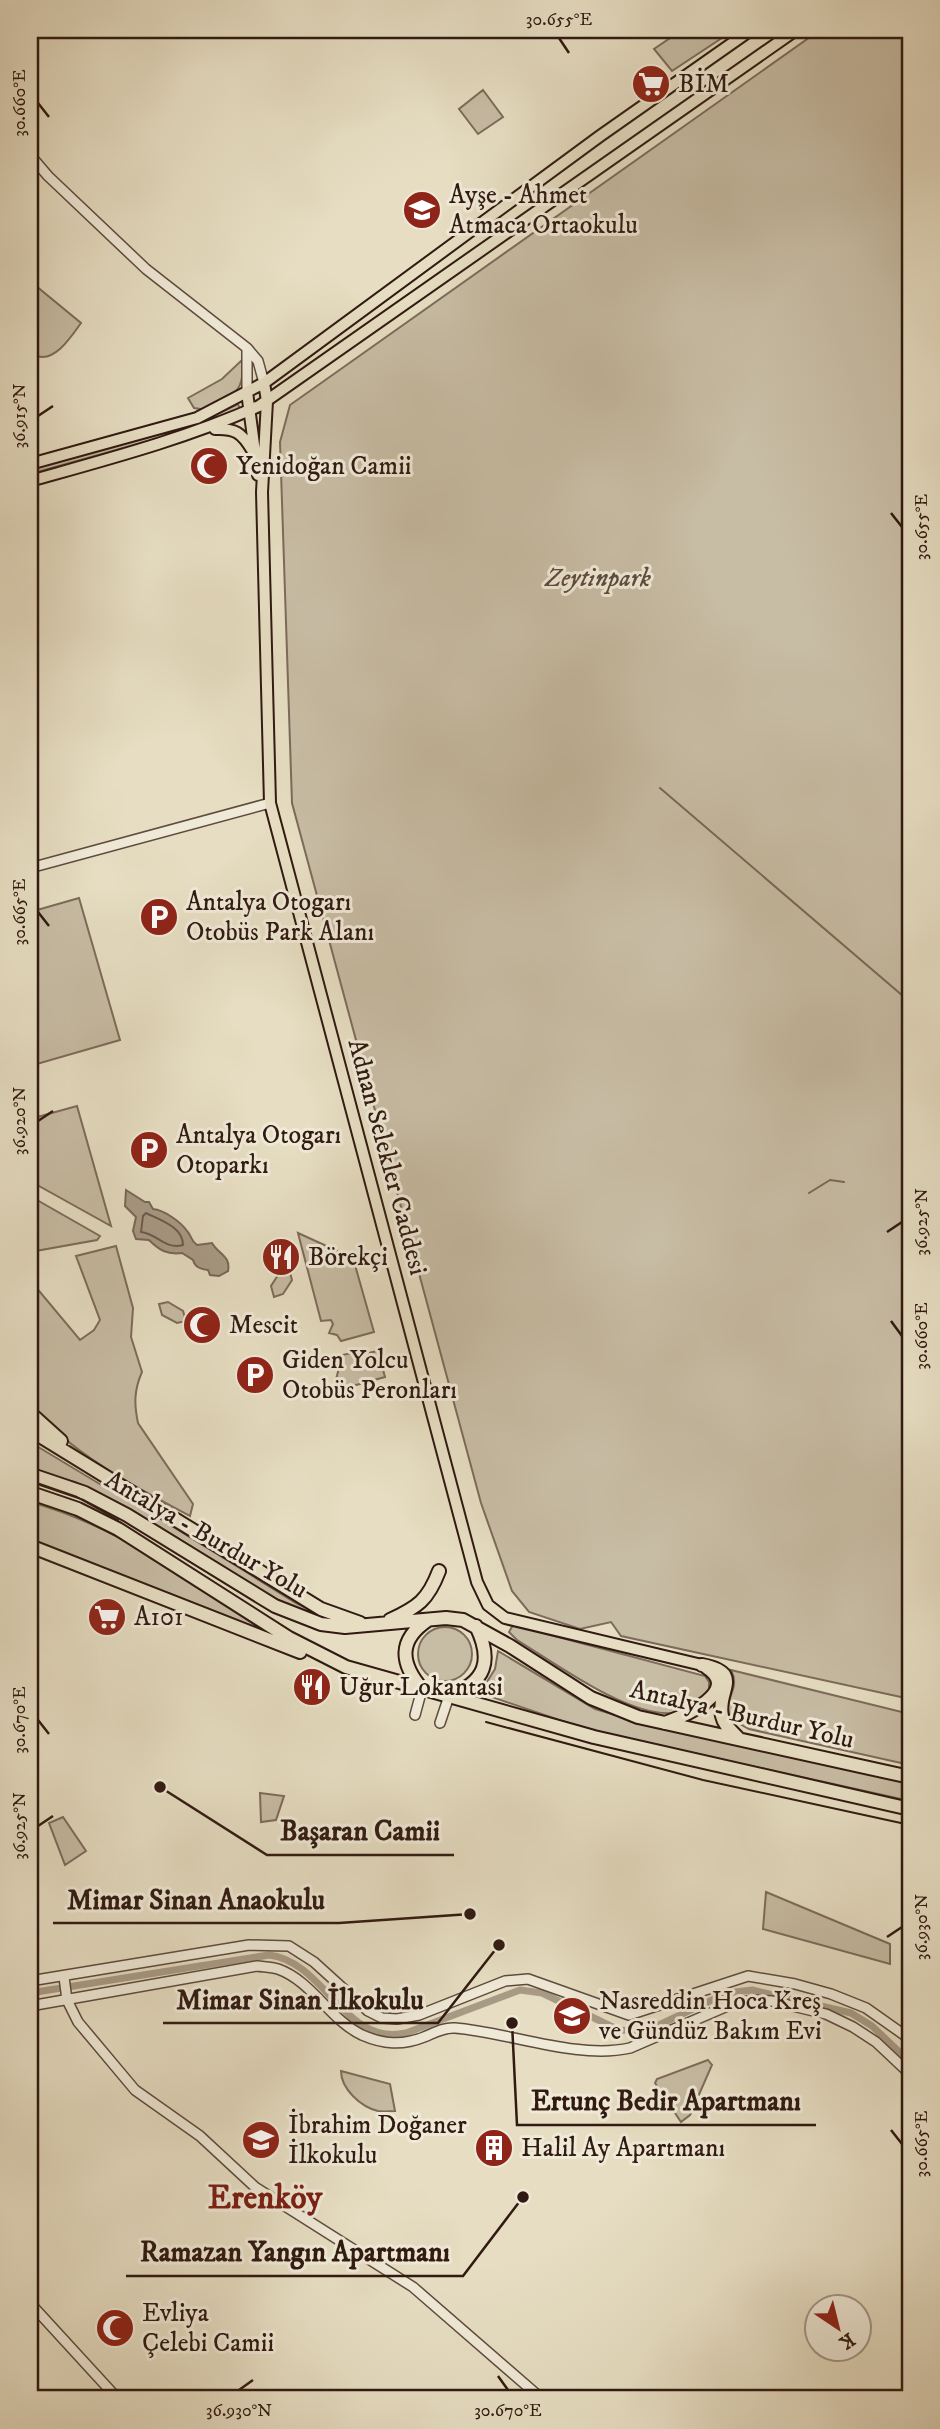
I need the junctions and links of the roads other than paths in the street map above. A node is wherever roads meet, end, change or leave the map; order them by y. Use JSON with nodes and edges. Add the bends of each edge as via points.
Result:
{"nodes":[{"id":1,"x":751,"y":30,"type":"edge"},
{"id":2,"x":796,"y":30,"type":"edge"},
{"id":3,"x":30,"y":155,"type":"edge"},
{"id":4,"x":247,"y":348,"type":"junction"},
{"id":5,"x":258,"y":361,"type":"junction"},
{"id":6,"x":284,"y":370,"type":"junction"},
{"id":7,"x":264,"y":383,"type":"junction"},
{"id":8,"x":247,"y":393,"type":"junction"},
{"id":9,"x":267,"y":401,"type":"junction"},
{"id":10,"x":251,"y":410,"type":"junction"},
{"id":11,"x":205,"y":429,"type":"junction"},
{"id":12,"x":254,"y":453,"type":"junction"},
{"id":13,"x":30,"y":464,"type":"edge"},
{"id":14,"x":30,"y":481,"type":"edge"},
{"id":15,"x":261,"y":492,"type":"junction"},
{"id":16,"x":270,"y":803,"type":"junction"},
{"id":17,"x":30,"y":868,"type":"edge"},
{"id":18,"x":30,"y":1413,"type":"edge"},
{"id":19,"x":30,"y":1430,"type":"edge"},
{"id":20,"x":78,"y":1459,"type":"junction"},
{"id":21,"x":35,"y":1476,"type":"dead end"},
{"id":22,"x":31,"y":1493,"type":"edge"},
{"id":23,"x":30,"y":1546,"type":"edge"},
{"id":24,"x":439,"y":1571,"type":"dead end"},
{"id":25,"x":429,"y":1620,"type":"junction"},
{"id":26,"x":374,"y":1625,"type":"junction"},
{"id":27,"x":476,"y":1626,"type":"junction"},
{"id":28,"x":702,"y":1665,"type":"junction"},
{"id":29,"x":346,"y":1667,"type":"junction"},
{"id":30,"x":422,"y":1689,"type":"junction"},
{"id":31,"x":449,"y":1696,"type":"junction"},
{"id":32,"x":415,"y":1715,"type":"dead end"},
{"id":33,"x":440,"y":1723,"type":"dead end"},
{"id":34,"x":665,"y":1723,"type":"junction"},
{"id":35,"x":739,"y":1739,"type":"junction"},
{"id":36,"x":910,"y":1777,"type":"edge"},
{"id":37,"x":910,"y":1809,"type":"edge"},
{"id":38,"x":64,"y":1978,"type":"junction"},
{"id":39,"x":30,"y":1981,"type":"edge"},
{"id":40,"x":67,"y":1998,"type":"junction"},
{"id":41,"x":30,"y":2006,"type":"edge"},
{"id":42,"x":910,"y":2039,"type":"edge"},
{"id":43,"x":910,"y":2074,"type":"edge"},
{"id":44,"x":30,"y":2303,"type":"edge"},
{"id":45,"x":118,"y":2399,"type":"edge"},
{"id":46,"x":542,"y":2399,"type":"edge"}],
"edges":[{"from":1,"to":6,"type":"main road"},
{"from":2,"to":9,"type":"main road"},
{"from":3,"to":4,"type":"street","via":[[146,270]]},
{"from":4,"to":5,"type":"street"},
{"from":4,"to":8,"type":"street"},
{"from":5,"to":6,"type":"street","via":[[268,370]]},
{"from":5,"to":7,"type":"street"},
{"from":6,"to":7,"type":"main road"},
{"from":7,"to":8,"type":"main road"},
{"from":7,"to":9,"type":"main road","name":"Adnan Selekler Caddesi"},
{"from":8,"to":10,"type":"main road","name":"Adnan Selekler Caddesi"},
{"from":8,"to":13,"type":"main road","via":[[197,418]]},
{"from":9,"to":10,"type":"main road"},
{"from":9,"to":15,"type":"main road","name":"Adnan Selekler Caddesi"},
{"from":10,"to":11,"type":"main road"},
{"from":10,"to":12,"type":"main road","name":"Adnan Selekler Caddesi"},
{"from":11,"to":12,"type":"main road","via":[[233,429],[245,437]]},
{"from":11,"to":14,"type":"main road"},
{"from":12,"to":15,"type":"main road","name":"Adnan Selekler Caddesi"},
{"from":15,"to":16,"type":"main road","name":"Adnan Selekler Caddesi"},
{"from":16,"to":17,"type":"street"},
{"from":16,"to":28,"type":"main road","name":"Adnan Selekler Caddesi","via":[[483,1596],[505,1618]]},
{"from":18,"to":20,"type":"highway"},
{"from":19,"to":20,"type":"highway"},
{"from":20,"to":26,"type":"highway","via":[[321,1609]]},
{"from":21,"to":26,"type":"highway","name":"Antalya - Burdur Yolu","via":[[85,1493],[127,1515],[275,1606],[321,1623]]},
{"from":22,"to":29,"type":"highway","name":"Antalya - Burdur Yolu","via":[[117,1529],[289,1638]]},
{"from":23,"to":29,"type":"highway"},
{"from":24,"to":26,"type":"highway","via":[[425,1600]]},
{"from":25,"to":26,"type":"highway","name":"Antalya - Burdur Yolu"},
{"from":25,"to":27,"type":"highway","name":"Antalya - Burdur Yolu","via":[[454,1619]]},
{"from":25,"to":30,"type":"highway","via":[[410,1635],[405,1656],[411,1676]]},
{"from":27,"to":31,"type":"highway","via":[[484,1643],[485,1664],[475,1682]]},
{"from":27,"to":34,"type":"highway","name":"Antalya - Burdur Yolu","via":[[591,1698]]},
{"from":28,"to":34,"type":"highway","via":[[715,1675],[715,1691],[695,1711]]},
{"from":28,"to":35,"type":"highway","via":[[718,1669],[727,1679],[722,1714]]},
{"from":29,"to":30,"type":"highway","name":"Antalya - Burdur Yolu"},
{"from":30,"to":31,"type":"highway","name":"Antalya - Burdur Yolu"},
{"from":30,"to":32,"type":"street"},
{"from":31,"to":33,"type":"street"},
{"from":31,"to":37,"type":"highway","name":"Antalya - Burdur Yolu","via":[[594,1737]]},
{"from":34,"to":35,"type":"highway","name":"Antalya - Burdur Yolu"},
{"from":35,"to":36,"type":"highway","name":"Antalya - Burdur Yolu"},
{"from":38,"to":39,"type":"street"},
{"from":38,"to":40,"type":"street"},
{"from":38,"to":42,"type":"street","via":[[249,1945],[289,1946],[314,1962],[368,2011],[397,2019],[419,2015],[505,1981],[528,1979],[629,2015],[754,1976],[795,1984],[866,2008]]},
{"from":40,"to":41,"type":"street"},
{"from":40,"to":43,"type":"street","via":[[257,1966],[279,1969],[297,1980],[359,2033],[382,2043],[420,2039],[452,2028],[606,2052],[630,2048],[732,2004],[772,2001],[826,2014],[853,2027]]},
{"from":40,"to":46,"type":"street","via":[[78,2022],[135,2090],[200,2136],[255,2187],[412,2287]]},
{"from":44,"to":45,"type":"street"}]}
